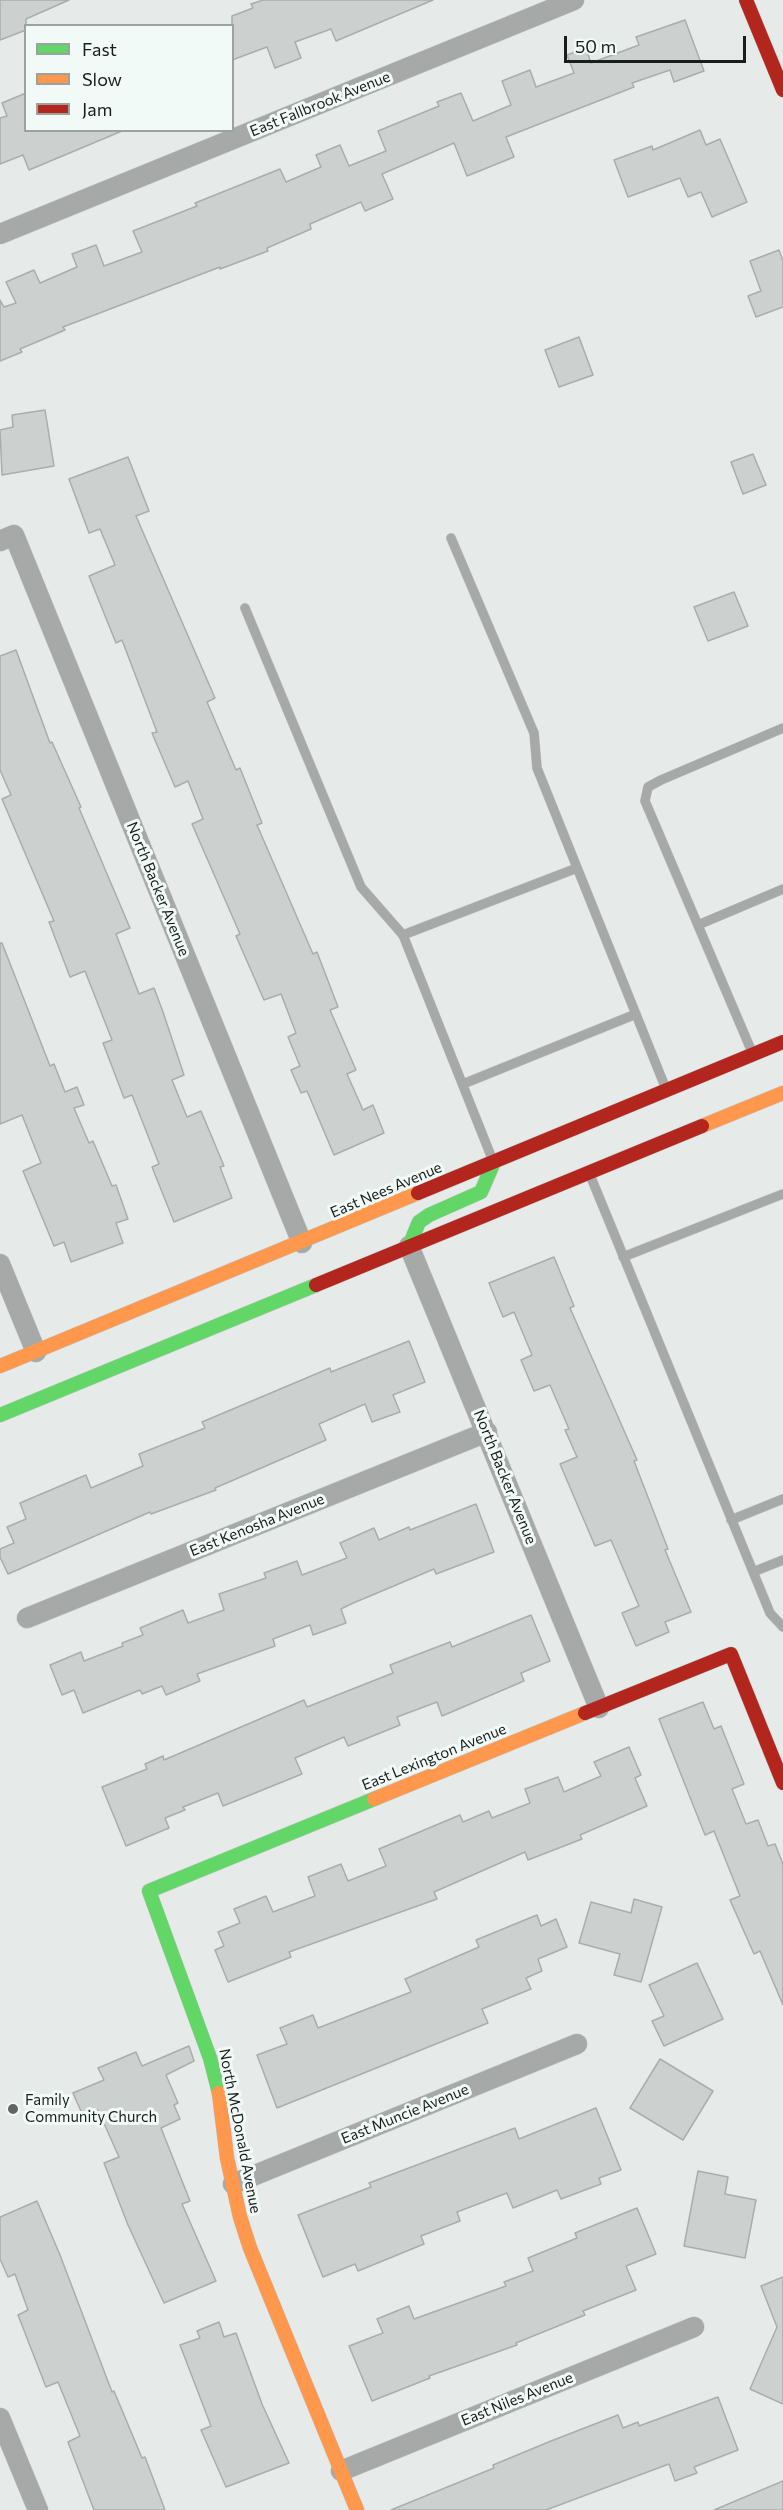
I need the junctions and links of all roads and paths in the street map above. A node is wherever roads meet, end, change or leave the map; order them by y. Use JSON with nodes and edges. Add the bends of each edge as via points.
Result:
{"nodes":[{"id":1,"x":574,"y":0,"type":"edge"},
{"id":2,"x":746,"y":0,"type":"edge"},
{"id":3,"x":783,"y":90,"type":"edge"},
{"id":4,"x":0,"y":234,"type":"edge"},
{"id":5,"x":7,"y":538,"type":"edge"},
{"id":6,"x":451,"y":538,"type":"dead end"},
{"id":7,"x":245,"y":608,"type":"dead end"},
{"id":8,"x":783,"y":728,"type":"edge"},
{"id":9,"x":577,"y":868,"type":"junction"},
{"id":10,"x":783,"y":889,"type":"edge"},
{"id":11,"x":698,"y":925,"type":"junction"},
{"id":12,"x":403,"y":935,"type":"junction"},
{"id":13,"x":636,"y":1014,"type":"junction"},
{"id":14,"x":783,"y":1042,"type":"edge"},
{"id":15,"x":753,"y":1054,"type":"junction"},
{"id":16,"x":462,"y":1084,"type":"junction"},
{"id":17,"x":667,"y":1091,"type":"junction"},
{"id":18,"x":783,"y":1093,"type":"edge"},
{"id":19,"x":494,"y":1162,"type":"junction"},
{"id":20,"x":589,"y":1173,"type":"junction"},
{"id":21,"x":783,"y":1194,"type":"edge"},
{"id":22,"x":302,"y":1243,"type":"junction"},
{"id":23,"x":409,"y":1246,"type":"junction"},
{"id":24,"x":623,"y":1257,"type":"junction"},
{"id":25,"x":0,"y":1263,"type":"edge"},
{"id":26,"x":36,"y":1352,"type":"junction"},
{"id":27,"x":0,"y":1366,"type":"edge"},
{"id":28,"x":0,"y":1415,"type":"edge"},
{"id":29,"x":487,"y":1432,"type":"junction"},
{"id":30,"x":783,"y":1499,"type":"edge"},
{"id":31,"x":731,"y":1520,"type":"junction"},
{"id":32,"x":783,"y":1560,"type":"edge"},
{"id":33,"x":753,"y":1572,"type":"junction"},
{"id":34,"x":27,"y":1618,"type":"dead end"},
{"id":35,"x":783,"y":1627,"type":"edge"},
{"id":36,"x":599,"y":1708,"type":"junction"},
{"id":37,"x":783,"y":1783,"type":"edge"},
{"id":38,"x":149,"y":1891,"type":"joint"},
{"id":39,"x":577,"y":2044,"type":"dead end"},
{"id":40,"x":232,"y":2184,"type":"junction"},
{"id":41,"x":694,"y":2327,"type":"dead end"},
{"id":42,"x":0,"y":2418,"type":"edge"},
{"id":43,"x":341,"y":2471,"type":"junction"},
{"id":44,"x":37,"y":2510,"type":"edge"},
{"id":45,"x":357,"y":2510,"type":"edge"}],
"edges":[{"from":1,"to":4,"type":"street","name":"East Fallbrook Avenue"},
{"from":2,"to":3,"type":"main road"},
{"from":5,"to":22,"type":"street","name":"North Backer Avenue"},
{"from":6,"to":9,"type":"lane","via":[[534,733],[537,768]]},
{"from":7,"to":12,"type":"lane","via":[[362,887]]},
{"from":8,"to":11,"type":"lane","via":[[648,787],[645,801]]},
{"from":9,"to":12,"type":"lane"},
{"from":9,"to":13,"type":"lane"},
{"from":10,"to":11,"type":"lane"},
{"from":11,"to":15,"type":"lane"},
{"from":12,"to":16,"type":"lane"},
{"from":13,"to":16,"type":"lane"},
{"from":13,"to":17,"type":"lane"},
{"from":14,"to":15,"type":"main road","name":"East Nees Avenue"},
{"from":15,"to":17,"type":"main road","name":"East Nees Avenue"},
{"from":16,"to":19,"type":"lane"},
{"from":17,"to":19,"type":"main road","name":"East Nees Avenue"},
{"from":18,"to":20,"type":"main road"},
{"from":19,"to":22,"type":"main road","name":"East Nees Avenue"},
{"from":19,"to":23,"type":"main road","via":[[482,1192],[419,1222]]},
{"from":20,"to":23,"type":"main road"},
{"from":20,"to":24,"type":"lane"},
{"from":21,"to":24,"type":"lane"},
{"from":22,"to":26,"type":"main road","name":"East Nees Avenue"},
{"from":23,"to":28,"type":"main road"},
{"from":23,"to":29,"type":"street","name":"North Backer Avenue"},
{"from":24,"to":31,"type":"lane"},
{"from":25,"to":26,"type":"street"},
{"from":26,"to":27,"type":"main road","name":"East Nees Avenue"},
{"from":29,"to":34,"type":"street","name":"East Kenosha Avenue"},
{"from":29,"to":36,"type":"street","name":"North Backer Avenue"},
{"from":30,"to":31,"type":"lane"},
{"from":31,"to":33,"type":"lane"},
{"from":32,"to":33,"type":"lane"},
{"from":33,"to":35,"type":"lane","via":[[770,1614]]},
{"from":36,"to":37,"type":"main road","name":"East Lexington Avenue","via":[[731,1654]]},
{"from":36,"to":38,"type":"main road","name":"East Lexington Avenue"},
{"from":38,"to":40,"type":"main road","name":"North McDonald Avenue","via":[[210,2058]]},
{"from":39,"to":40,"type":"street","name":"East Muncie Avenue"},
{"from":40,"to":43,"type":"main road","name":"North McDonald Avenue","via":[[250,2248]]},
{"from":41,"to":43,"type":"street","name":"East Niles Avenue"},
{"from":42,"to":44,"type":"street"},
{"from":43,"to":45,"type":"main road","name":"North McDonald Avenue"}]}
